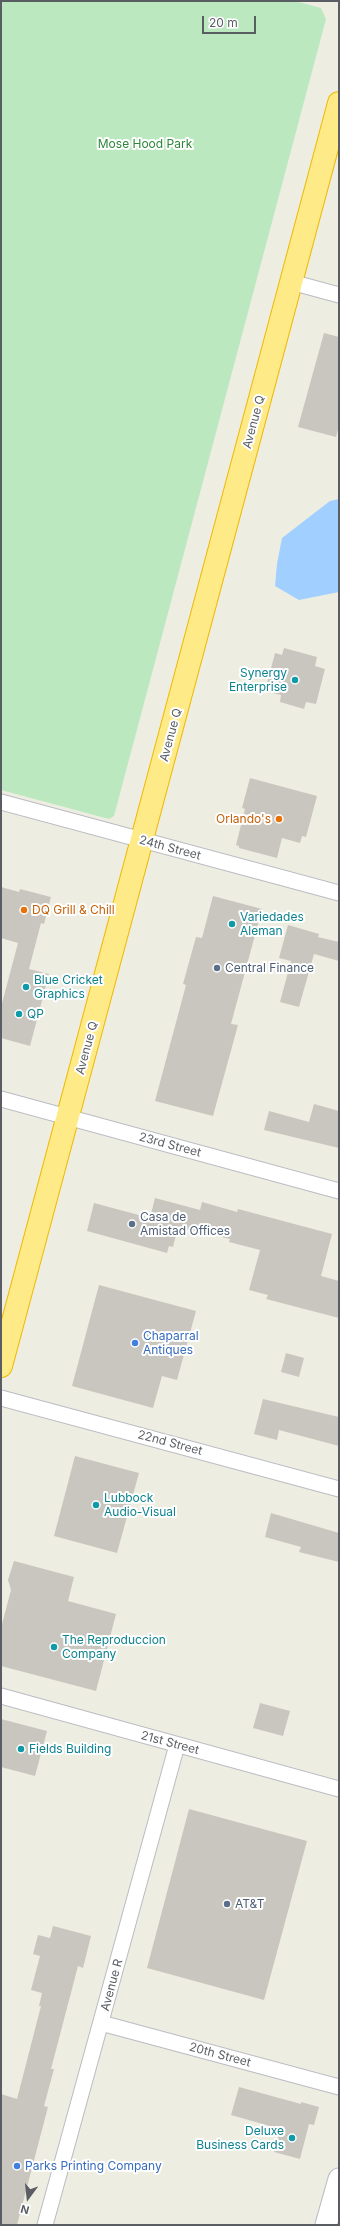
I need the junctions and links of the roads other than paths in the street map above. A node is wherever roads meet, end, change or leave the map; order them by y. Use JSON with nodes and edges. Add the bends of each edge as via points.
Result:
{"nodes":[{"id":1,"x":339,"y":104,"type":"edge"},
{"id":2,"x":291,"y":282,"type":"junction"},
{"id":3,"x":339,"y":295,"type":"edge"},
{"id":4,"x":1,"y":802,"type":"edge"},
{"id":5,"x":143,"y":841,"type":"junction"},
{"id":6,"x":339,"y":893,"type":"edge"},
{"id":7,"x":1,"y":1099,"type":"edge"},
{"id":8,"x":68,"y":1117,"type":"junction"},
{"id":9,"x":339,"y":1191,"type":"edge"},
{"id":10,"x":1,"y":1366,"type":"edge"},
{"id":11,"x":1,"y":1398,"type":"edge"},
{"id":12,"x":339,"y":1489,"type":"edge"},
{"id":13,"x":1,"y":1696,"type":"edge"},
{"id":14,"x":177,"y":1745,"type":"junction"},
{"id":15,"x":339,"y":1789,"type":"edge"},
{"id":16,"x":101,"y":2023,"type":"junction"},
{"id":17,"x":339,"y":2087,"type":"edge"},
{"id":18,"x":339,"y":2179,"type":"edge"},
{"id":19,"x":45,"y":2225,"type":"edge"},
{"id":20,"x":326,"y":2225,"type":"edge"}],
"edges":[{"from":1,"to":2,"type":"highway","name":"Avenue Q"},
{"from":2,"to":3,"type":"street"},
{"from":2,"to":5,"type":"highway","name":"Avenue Q"},
{"from":4,"to":5,"type":"street","name":"24th Street"},
{"from":5,"to":6,"type":"street","name":"24th Street"},
{"from":5,"to":8,"type":"highway","name":"Avenue Q"},
{"from":7,"to":8,"type":"street","name":"23rd Street"},
{"from":8,"to":9,"type":"street","name":"23rd Street"},
{"from":8,"to":10,"type":"highway","name":"Avenue Q"},
{"from":11,"to":12,"type":"street","name":"22nd Street"},
{"from":13,"to":14,"type":"street","name":"21st Street"},
{"from":14,"to":15,"type":"street","name":"21st Street"},
{"from":14,"to":16,"type":"street","name":"Avenue R"},
{"from":16,"to":17,"type":"street","name":"20th Street"},
{"from":16,"to":19,"type":"street","name":"Avenue R"},
{"from":18,"to":20,"type":"street"}]}
